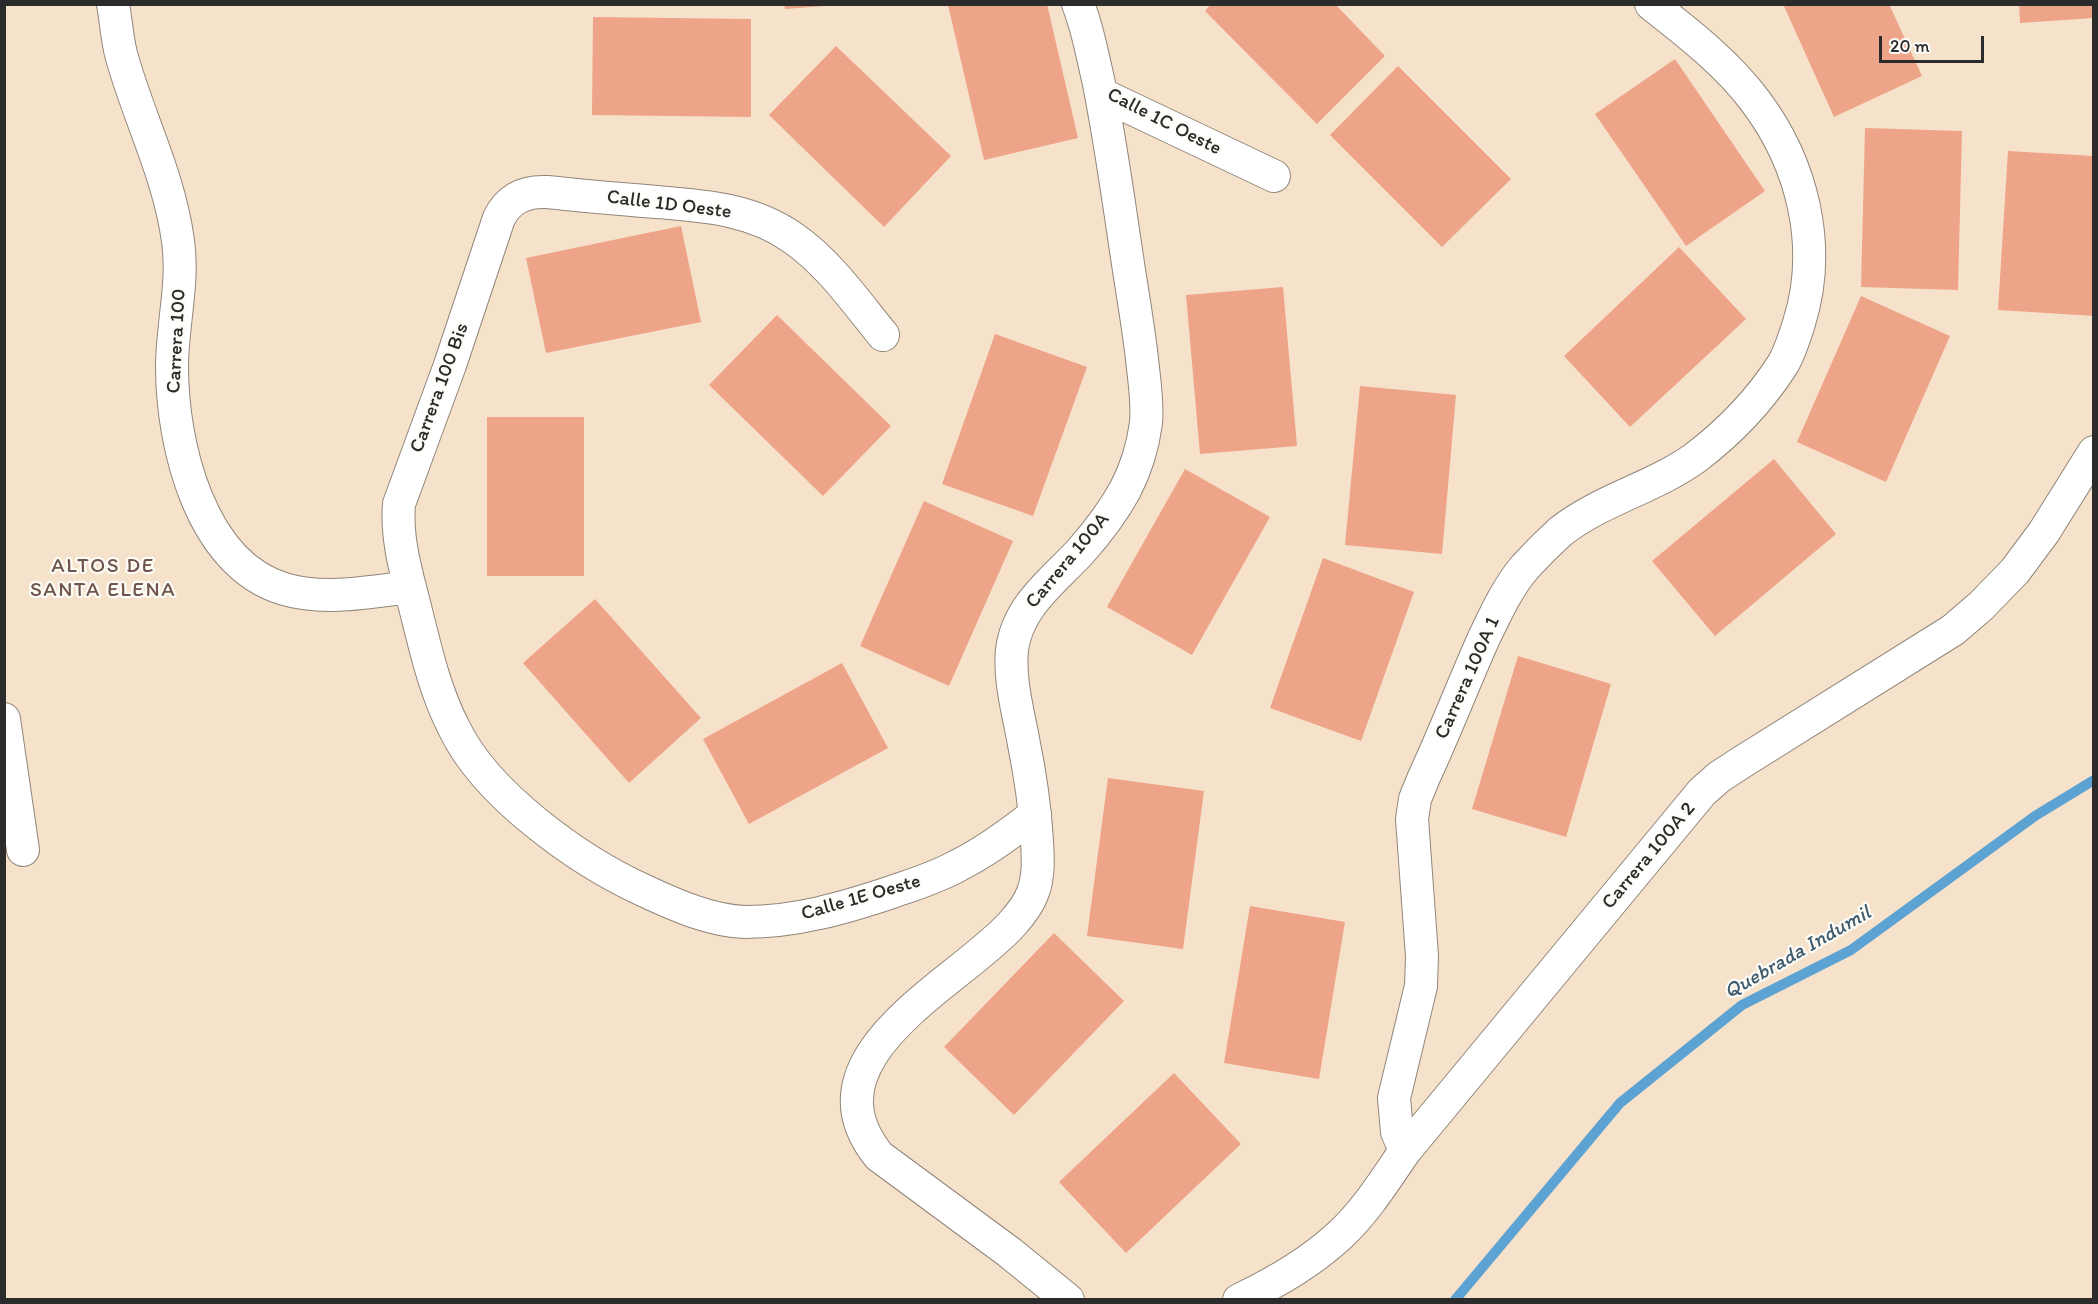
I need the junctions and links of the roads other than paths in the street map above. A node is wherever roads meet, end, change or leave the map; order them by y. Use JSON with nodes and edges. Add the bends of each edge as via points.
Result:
{"nodes":[{"id":1,"x":113,"y":4,"type":"edge"},
{"id":2,"x":1078,"y":4,"type":"edge"},
{"id":3,"x":1651,"y":4,"type":"edge"},
{"id":4,"x":1101,"y":94,"type":"junction"},
{"id":5,"x":1274,"y":176,"type":"dead end"},
{"id":6,"x":516,"y":198,"type":"joint"},
{"id":7,"x":883,"y":335,"type":"dead end"},
{"id":8,"x":2094,"y":452,"type":"edge"},
{"id":9,"x":410,"y":587,"type":"junction"},
{"id":10,"x":4,"y":719,"type":"edge"},
{"id":11,"x":1035,"y":814,"type":"junction"},
{"id":12,"x":23,"y":850,"type":"dead end"},
{"id":13,"x":1405,"y":1151,"type":"junction"},
{"id":14,"x":1068,"y":1299,"type":"edge"},
{"id":15,"x":1239,"y":1299,"type":"edge"}],
"edges":[{"from":1,"to":9,"type":"street","name":"Carrera 100","via":[[122,55],[165,180],[178,241],[180,280],[173,393],[181,444],[206,519],[239,561],[283,589],[344,594]]},
{"from":2,"to":4,"type":"street","name":"Calle 1C Oeste"},
{"from":3,"to":13,"type":"street","name":"Carrera 100A 1","via":[[1736,79],[1774,130],[1804,205],[1809,229],[1803,309],[1784,363],[1742,415],[1694,458],[1561,532],[1523,570],[1488,630],[1415,799],[1412,819],[1421,986],[1394,1098],[1397,1132]]},
{"from":4,"to":5,"type":"street","name":"Calle 1C Oeste"},
{"from":4,"to":11,"type":"street","name":"Carrera 100A","via":[[1137,317],[1146,420],[1142,446],[1124,491],[1094,536],[1018,623],[1012,670]]},
{"from":6,"to":7,"type":"street","name":"Calle 1D Oeste","via":[[547,192],[704,206],[758,219],[807,248]]},
{"from":6,"to":9,"type":"street","name":"Carrera 100 Bis","via":[[499,218],[399,504],[399,535]]},
{"from":8,"to":13,"type":"street","name":"Carrera 100A 2","via":[[2044,532],[2015,571],[1981,606],[1953,630],[1734,767],[1702,792]]},
{"from":9,"to":11,"type":"street","name":"Calle 1E Oeste","via":[[443,704],[469,753],[488,776],[543,829],[598,868],[688,909],[743,922],[805,917],[838,909],[958,866]]},
{"from":10,"to":12,"type":"street"},
{"from":11,"to":14,"type":"street","name":"Carrera 100A","via":[[1038,866],[1028,904],[1004,933],[902,1019],[880,1043],[862,1071],[858,1107],[867,1142],[879,1156]]},
{"from":13,"to":15,"type":"street","name":"Carrera 100A 2","via":[[1375,1196],[1340,1235],[1301,1266]]}]}
